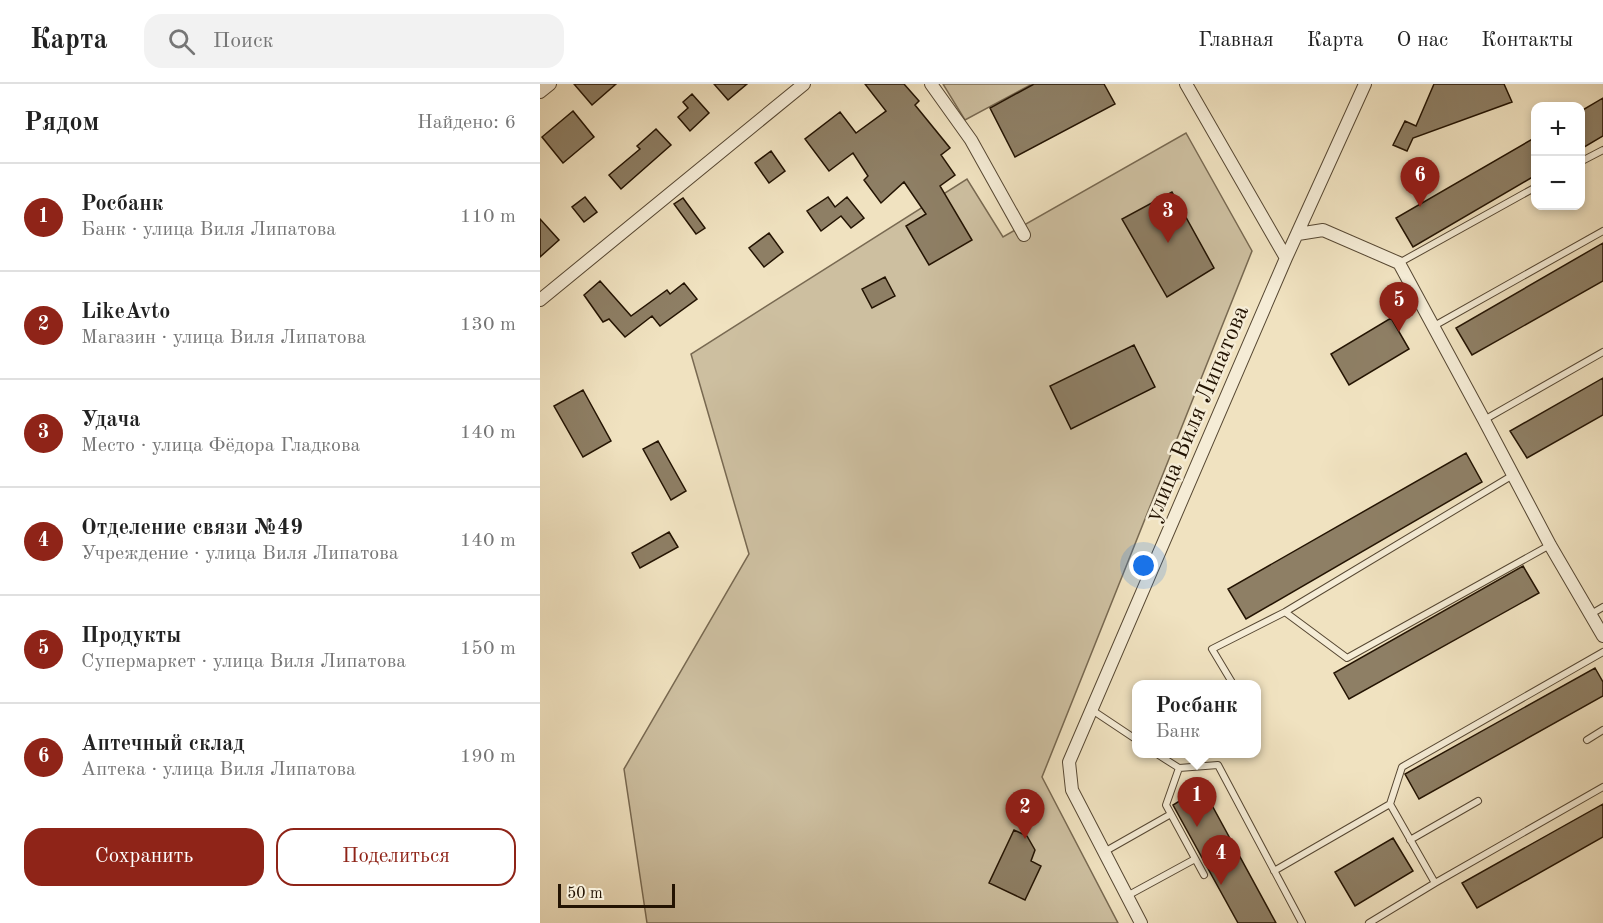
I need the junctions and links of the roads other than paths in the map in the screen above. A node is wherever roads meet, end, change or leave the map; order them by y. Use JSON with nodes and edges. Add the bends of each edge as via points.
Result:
{"nodes":[{"id":1,"x":804,"y":84,"type":"edge"},
{"id":2,"x":931,"y":84,"type":"edge"},
{"id":3,"x":1186,"y":84,"type":"edge"},
{"id":4,"x":1365,"y":84,"type":"edge"},
{"id":5,"x":1603,"y":150,"type":"edge"},
{"id":6,"x":1585,"y":160,"type":"edge"},
{"id":7,"x":1531,"y":190,"type":"edge"},
{"id":8,"x":1603,"y":231,"type":"edge"},
{"id":9,"x":1298,"y":234,"type":"junction"},
{"id":10,"x":1024,"y":235,"type":"dead end"},
{"id":11,"x":1286,"y":258,"type":"junction"},
{"id":12,"x":1399,"y":263,"type":"junction"},
{"id":13,"x":540,"y":300,"type":"edge"},
{"id":14,"x":1433,"y":327,"type":"junction"},
{"id":15,"x":1603,"y":352,"type":"edge"},
{"id":16,"x":1484,"y":420,"type":"junction"},
{"id":17,"x":1513,"y":475,"type":"junction"},
{"id":18,"x":1550,"y":545,"type":"junction"},
{"id":19,"x":1603,"y":607,"type":"edge"},
{"id":20,"x":1285,"y":612,"type":"junction"},
{"id":21,"x":1590,"y":614,"type":"junction"},
{"id":22,"x":1603,"y":636,"type":"edge"},
{"id":23,"x":1603,"y":652,"type":"edge"},
{"id":24,"x":1231,"y":680,"type":"edge"},
{"id":25,"x":1092,"y":710,"type":"junction"},
{"id":26,"x":1603,"y":730,"type":"edge"},
{"id":27,"x":1132,"y":737,"type":"edge"},
{"id":28,"x":1587,"y":740,"type":"dead end"},
{"id":29,"x":1164,"y":758,"type":"edge"},
{"id":30,"x":1179,"y":768,"type":"junction"},
{"id":31,"x":1603,"y":787,"type":"edge"},
{"id":32,"x":1478,"y":801,"type":"dead end"},
{"id":33,"x":1390,"y":804,"type":"junction"},
{"id":34,"x":1171,"y":814,"type":"junction"},
{"id":35,"x":1410,"y":840,"type":"junction"},
{"id":36,"x":1103,"y":853,"type":"junction"},
{"id":37,"x":1195,"y":859,"type":"junction"},
{"id":38,"x":1274,"y":871,"type":"junction"},
{"id":39,"x":1204,"y":875,"type":"dead end"},
{"id":40,"x":1435,"y":883,"type":"junction"},
{"id":41,"x":1127,"y":896,"type":"junction"},
{"id":42,"x":1141,"y":923,"type":"edge"},
{"id":43,"x":1302,"y":923,"type":"edge"},
{"id":44,"x":1369,"y":923,"type":"edge"}],
"edges":[{"from":1,"to":13,"type":"street"},
{"from":2,"to":10,"type":"street","via":[[971,140]]},
{"from":3,"to":11,"type":"street"},
{"from":4,"to":9,"type":"street","name":"улица Виля Липатова"},
{"from":5,"to":6,"type":"lane"},
{"from":7,"to":12,"type":"lane"},
{"from":8,"to":14,"type":"lane"},
{"from":9,"to":11,"type":"street","name":"улица Виля Липатова"},
{"from":9,"to":12,"type":"street","via":[[1323,230]]},
{"from":11,"to":25,"type":"street","name":"улица Виля Липатова"},
{"from":12,"to":14,"type":"street"},
{"from":14,"to":16,"type":"street"},
{"from":15,"to":16,"type":"lane"},
{"from":16,"to":17,"type":"street"},
{"from":17,"to":18,"type":"street"},
{"from":17,"to":20,"type":"lane"},
{"from":18,"to":20,"type":"lane","via":[[1347,658]]},
{"from":18,"to":21,"type":"street"},
{"from":19,"to":21,"type":"lane"},
{"from":20,"to":24,"type":"lane","via":[[1212,649]]},
{"from":21,"to":22,"type":"street"},
{"from":23,"to":33,"type":"lane","via":[[1402,767]]},
{"from":25,"to":27,"type":"lane"},
{"from":25,"to":36,"type":"street","name":"улица Виля Липатова","via":[[1069,762],[1072,790]]},
{"from":26,"to":28,"type":"lane"},
{"from":29,"to":30,"type":"lane"},
{"from":30,"to":34,"type":"lane","via":[[1166,805]]},
{"from":30,"to":38,"type":"lane","via":[[1218,765]]},
{"from":31,"to":40,"type":"lane"},
{"from":32,"to":35,"type":"lane"},
{"from":33,"to":35,"type":"lane"},
{"from":33,"to":38,"type":"lane"},
{"from":34,"to":36,"type":"lane"},
{"from":34,"to":37,"type":"lane"},
{"from":35,"to":40,"type":"lane"},
{"from":36,"to":41,"type":"street","name":"улица Виля Липатова"},
{"from":37,"to":39,"type":"lane"},
{"from":37,"to":41,"type":"lane"},
{"from":38,"to":43,"type":"lane"},
{"from":40,"to":44,"type":"lane"},
{"from":41,"to":42,"type":"street","name":"улица Виля Липатова"}]}
